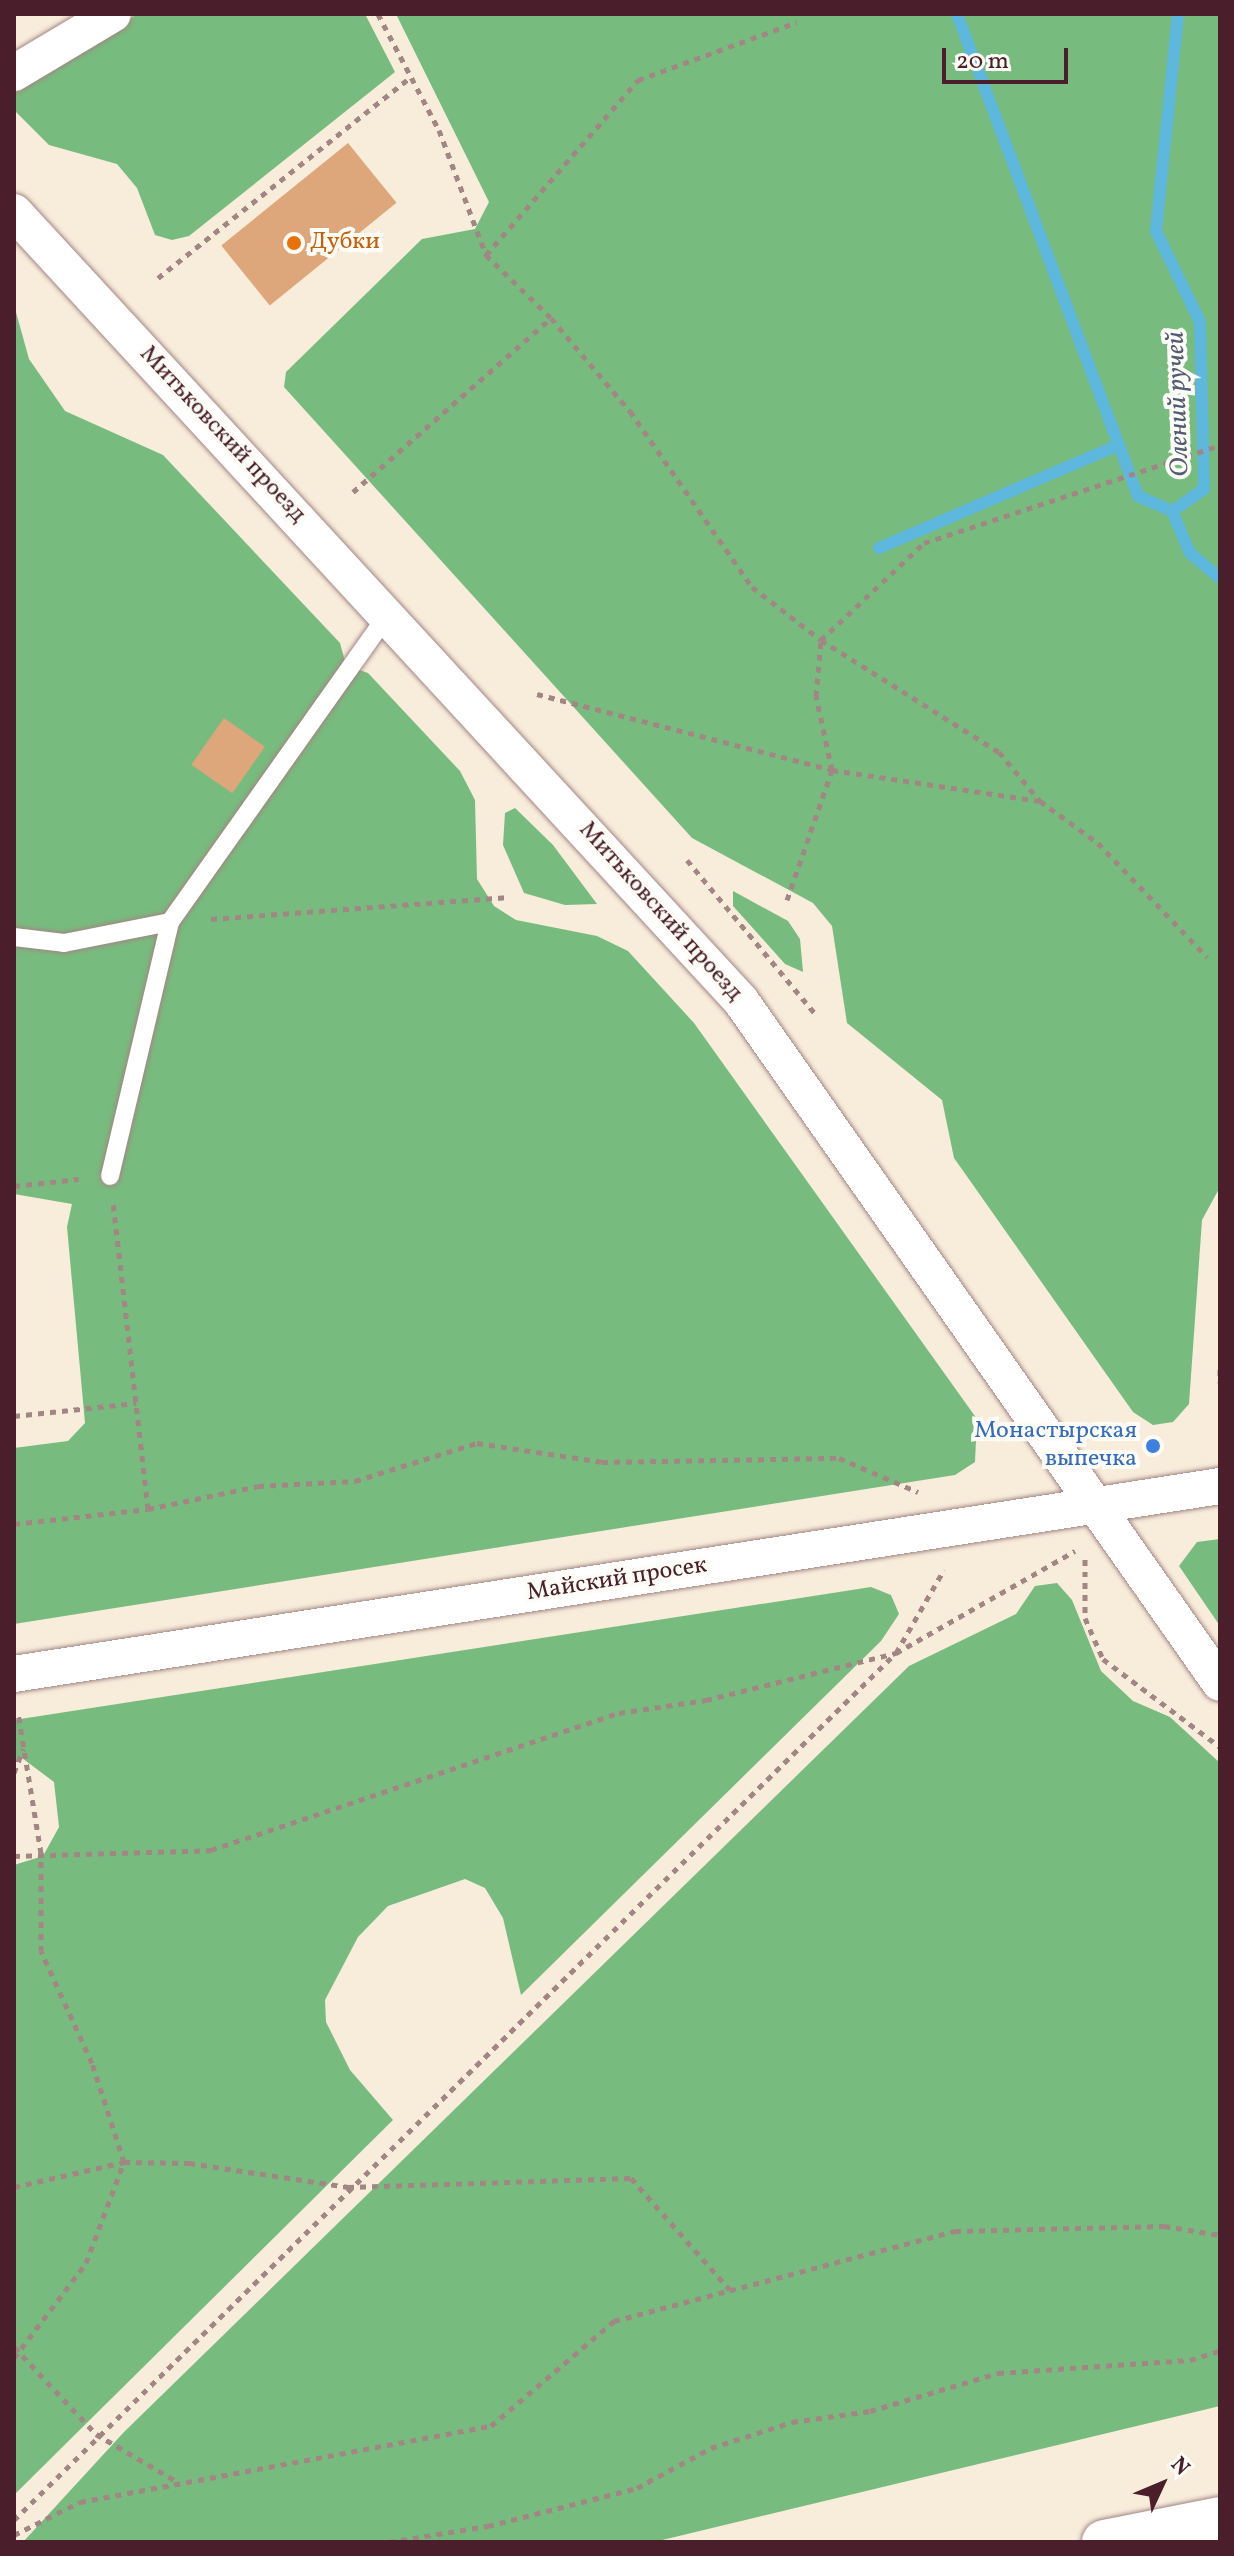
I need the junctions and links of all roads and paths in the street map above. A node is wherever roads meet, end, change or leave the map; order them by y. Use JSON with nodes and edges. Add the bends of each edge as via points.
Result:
{"nodes":[{"id":1,"x":113,"y":14,"type":"edge"},
{"id":2,"x":378,"y":14,"type":"edge"},
{"id":3,"x":797,"y":22,"type":"dead end"},
{"id":4,"x":14,"y":73,"type":"edge"},
{"id":5,"x":411,"y":77,"type":"junction"},
{"id":6,"x":14,"y":212,"type":"edge"},
{"id":7,"x":486,"y":255,"type":"junction"},
{"id":8,"x":158,"y":278,"type":"dead end"},
{"id":9,"x":551,"y":318,"type":"junction"},
{"id":10,"x":1220,"y":445,"type":"edge"},
{"id":11,"x":353,"y":492,"type":"dead end"},
{"id":12,"x":389,"y":613,"type":"junction"},
{"id":13,"x":821,"y":640,"type":"junction"},
{"id":14,"x":537,"y":694,"type":"dead end"},
{"id":15,"x":832,"y":770,"type":"junction"},
{"id":16,"x":1040,"y":801,"type":"junction"},
{"id":17,"x":687,"y":860,"type":"dead end"},
{"id":18,"x":509,"y":897,"type":"dead end"},
{"id":19,"x":787,"y":900,"type":"dead end"},
{"id":20,"x":170,"y":922,"type":"junction"},
{"id":21,"x":14,"y":937,"type":"edge"},
{"id":22,"x":1207,"y":957,"type":"dead end"},
{"id":23,"x":816,"y":1015,"type":"dead end"},
{"id":24,"x":110,"y":1176,"type":"junction"},
{"id":25,"x":14,"y":1186,"type":"edge"},
{"id":26,"x":1220,"y":1369,"type":"edge"},
{"id":27,"x":1220,"y":1383,"type":"edge"},
{"id":28,"x":136,"y":1403,"type":"junction"},
{"id":29,"x":14,"y":1416,"type":"edge"},
{"id":30,"x":1220,"y":1486,"type":"edge"},
{"id":31,"x":1098,"y":1505,"type":"junction"},
{"id":32,"x":148,"y":1509,"type":"junction"},
{"id":33,"x":14,"y":1524,"type":"edge"},
{"id":34,"x":943,"y":1529,"type":"junction"},
{"id":35,"x":896,"y":1653,"type":"junction"},
{"id":36,"x":1220,"y":1683,"type":"edge"},
{"id":37,"x":16,"y":1692,"type":"edge"},
{"id":38,"x":1220,"y":1747,"type":"edge"},
{"id":39,"x":23,"y":1748,"type":"junction"},
{"id":40,"x":14,"y":1773,"type":"edge"},
{"id":41,"x":41,"y":1853,"type":"junction"},
{"id":42,"x":14,"y":1856,"type":"edge"},
{"id":43,"x":124,"y":2162,"type":"junction"},
{"id":44,"x":14,"y":2187,"type":"edge"},
{"id":45,"x":348,"y":2187,"type":"junction"},
{"id":46,"x":1220,"y":2235,"type":"edge"},
{"id":47,"x":730,"y":2290,"type":"junction"},
{"id":48,"x":14,"y":2347,"type":"edge"},
{"id":49,"x":21,"y":2351,"type":"junction"},
{"id":50,"x":1220,"y":2351,"type":"edge"},
{"id":51,"x":14,"y":2358,"type":"edge"},
{"id":52,"x":96,"y":2434,"type":"junction"},
{"id":53,"x":176,"y":2481,"type":"junction"},
{"id":54,"x":1220,"y":2519,"type":"edge"},
{"id":55,"x":14,"y":2520,"type":"edge"},
{"id":56,"x":14,"y":2535,"type":"edge"},
{"id":57,"x":389,"y":2542,"type":"edge"},
{"id":58,"x":1104,"y":2542,"type":"edge"}],
"edges":[{"from":1,"to":4,"type":"street"},
{"from":2,"to":5,"type":"path"},
{"from":3,"to":7,"type":"path","via":[[638,80]]},
{"from":5,"to":7,"type":"path"},
{"from":5,"to":8,"type":"path"},
{"from":6,"to":12,"type":"street","name":"Митьковский проезд"},
{"from":7,"to":9,"type":"path"},
{"from":9,"to":11,"type":"path"},
{"from":9,"to":13,"type":"path","via":[[693,493],[752,587]]},
{"from":10,"to":13,"type":"path","via":[[924,543]]},
{"from":12,"to":20,"type":"lane"},
{"from":12,"to":31,"type":"street","name":"Митьковский проезд","via":[[741,1001]]},
{"from":13,"to":15,"type":"path","via":[[816,696]]},
{"from":13,"to":16,"type":"path","via":[[999,752]]},
{"from":14,"to":15,"type":"path"},
{"from":15,"to":16,"type":"path"},
{"from":15,"to":19,"type":"path"},
{"from":16,"to":22,"type":"path","via":[[1098,843]]},
{"from":17,"to":23,"type":"path"},
{"from":18,"to":20,"type":"path"},
{"from":20,"to":21,"type":"lane","via":[[64,943]]},
{"from":20,"to":24,"type":"lane"},
{"from":24,"to":25,"type":"path"},
{"from":24,"to":28,"type":"path"},
{"from":26,"to":27,"type":"path"},
{"from":28,"to":29,"type":"path"},
{"from":28,"to":32,"type":"path"},
{"from":30,"to":31,"type":"street","name":"Майский просек"},
{"from":31,"to":34,"type":"street","name":"Майский просек"},
{"from":31,"to":36,"type":"street","name":"Митьковский проезд"},
{"from":32,"to":33,"type":"path"},
{"from":32,"to":34,"type":"path","via":[[258,1486],[355,1481],[477,1443],[602,1462],[839,1458],[917,1491]]},
{"from":34,"to":35,"type":"path","via":[[945,1568]]},
{"from":34,"to":37,"type":"street","name":"Майский просек"},
{"from":35,"to":38,"type":"path","via":[[1085,1546],[1085,1618],[1103,1659]]},
{"from":35,"to":41,"type":"path","via":[[706,1700],[619,1713],[211,1850]]},
{"from":35,"to":45,"type":"path"},
{"from":37,"to":39,"type":"path"},
{"from":39,"to":40,"type":"path"},
{"from":39,"to":41,"type":"path"},
{"from":41,"to":42,"type":"path"},
{"from":41,"to":43,"type":"path","via":[[41,1951],[92,2063]]},
{"from":43,"to":44,"type":"path"},
{"from":43,"to":45,"type":"path","via":[[189,2163]]},
{"from":43,"to":49,"type":"path","via":[[86,2263]]},
{"from":45,"to":47,"type":"path","via":[[631,2178]]},
{"from":45,"to":52,"type":"path"},
{"from":46,"to":47,"type":"path","via":[[1164,2226],[955,2231]]},
{"from":47,"to":53,"type":"path","via":[[614,2321],[491,2426]]},
{"from":48,"to":49,"type":"path"},
{"from":49,"to":51,"type":"path"},
{"from":49,"to":52,"type":"path"},
{"from":50,"to":57,"type":"path","via":[[1190,2360],[998,2373],[870,2411],[792,2422],[711,2448],[637,2488],[488,2526]]},
{"from":52,"to":53,"type":"path"},
{"from":52,"to":55,"type":"path"},
{"from":53,"to":56,"type":"path","via":[[80,2502]]},
{"from":54,"to":58,"type":"main road"}]}
